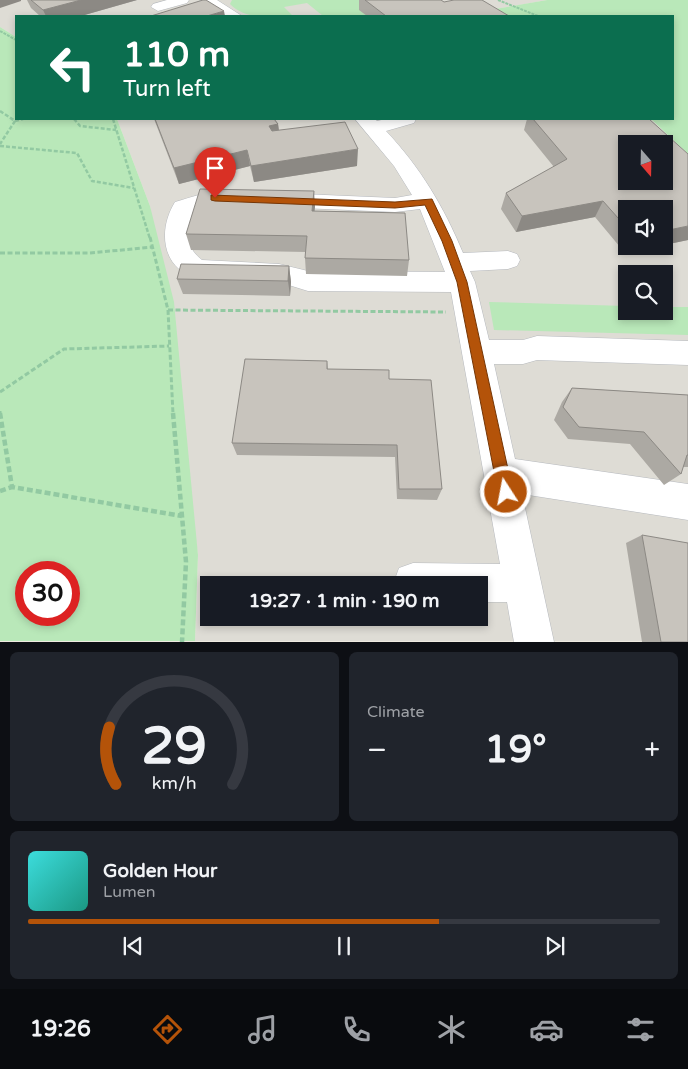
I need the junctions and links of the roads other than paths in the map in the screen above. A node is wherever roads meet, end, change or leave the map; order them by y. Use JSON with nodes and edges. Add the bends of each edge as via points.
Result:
{"nodes":[{"id":1,"x":182,"y":0,"type":"edge"},
{"id":2,"x":212,"y":4,"type":"edge"},
{"id":3,"x":158,"y":7,"type":"dead end"},
{"id":4,"x":233,"y":15,"type":"edge"},
{"id":5,"x":400,"y":120,"type":"edge"},
{"id":6,"x":370,"y":124,"type":"edge"},
{"id":7,"x":428,"y":202,"type":"junction"},
{"id":8,"x":508,"y":260,"type":"dead end"},
{"id":9,"x":459,"y":272,"type":"junction"},
{"id":10,"x":477,"y":352,"type":"junction"},
{"id":11,"x":688,"y":354,"type":"edge"},
{"id":12,"x":502,"y":474,"type":"junction"},
{"id":13,"x":688,"y":502,"type":"edge"},
{"id":14,"x":488,"y":583,"type":"edge"},
{"id":15,"x":523,"y":583,"type":"junction"},
{"id":16,"x":534,"y":642,"type":"edge"}],
"edges":[{"from":1,"to":3,"type":"street"},
{"from":2,"to":4,"type":"street"},
{"from":5,"to":6,"type":"street"},
{"from":6,"to":7,"type":"street","via":[[409,169]]},
{"from":7,"to":9,"type":"street"},
{"from":7,"to":9,"type":"street","via":[[395,205],[215,198],[182,208],[175,232],[181,257],[196,269],[279,273],[308,281]]},
{"from":8,"to":9,"type":"street"},
{"from":9,"to":10,"type":"street"},
{"from":10,"to":11,"type":"street","via":[[522,352],[537,348]]},
{"from":10,"to":12,"type":"street"},
{"from":12,"to":13,"type":"street"},
{"from":12,"to":15,"type":"street"},
{"from":14,"to":15,"type":"street"},
{"from":15,"to":16,"type":"street"}]}
